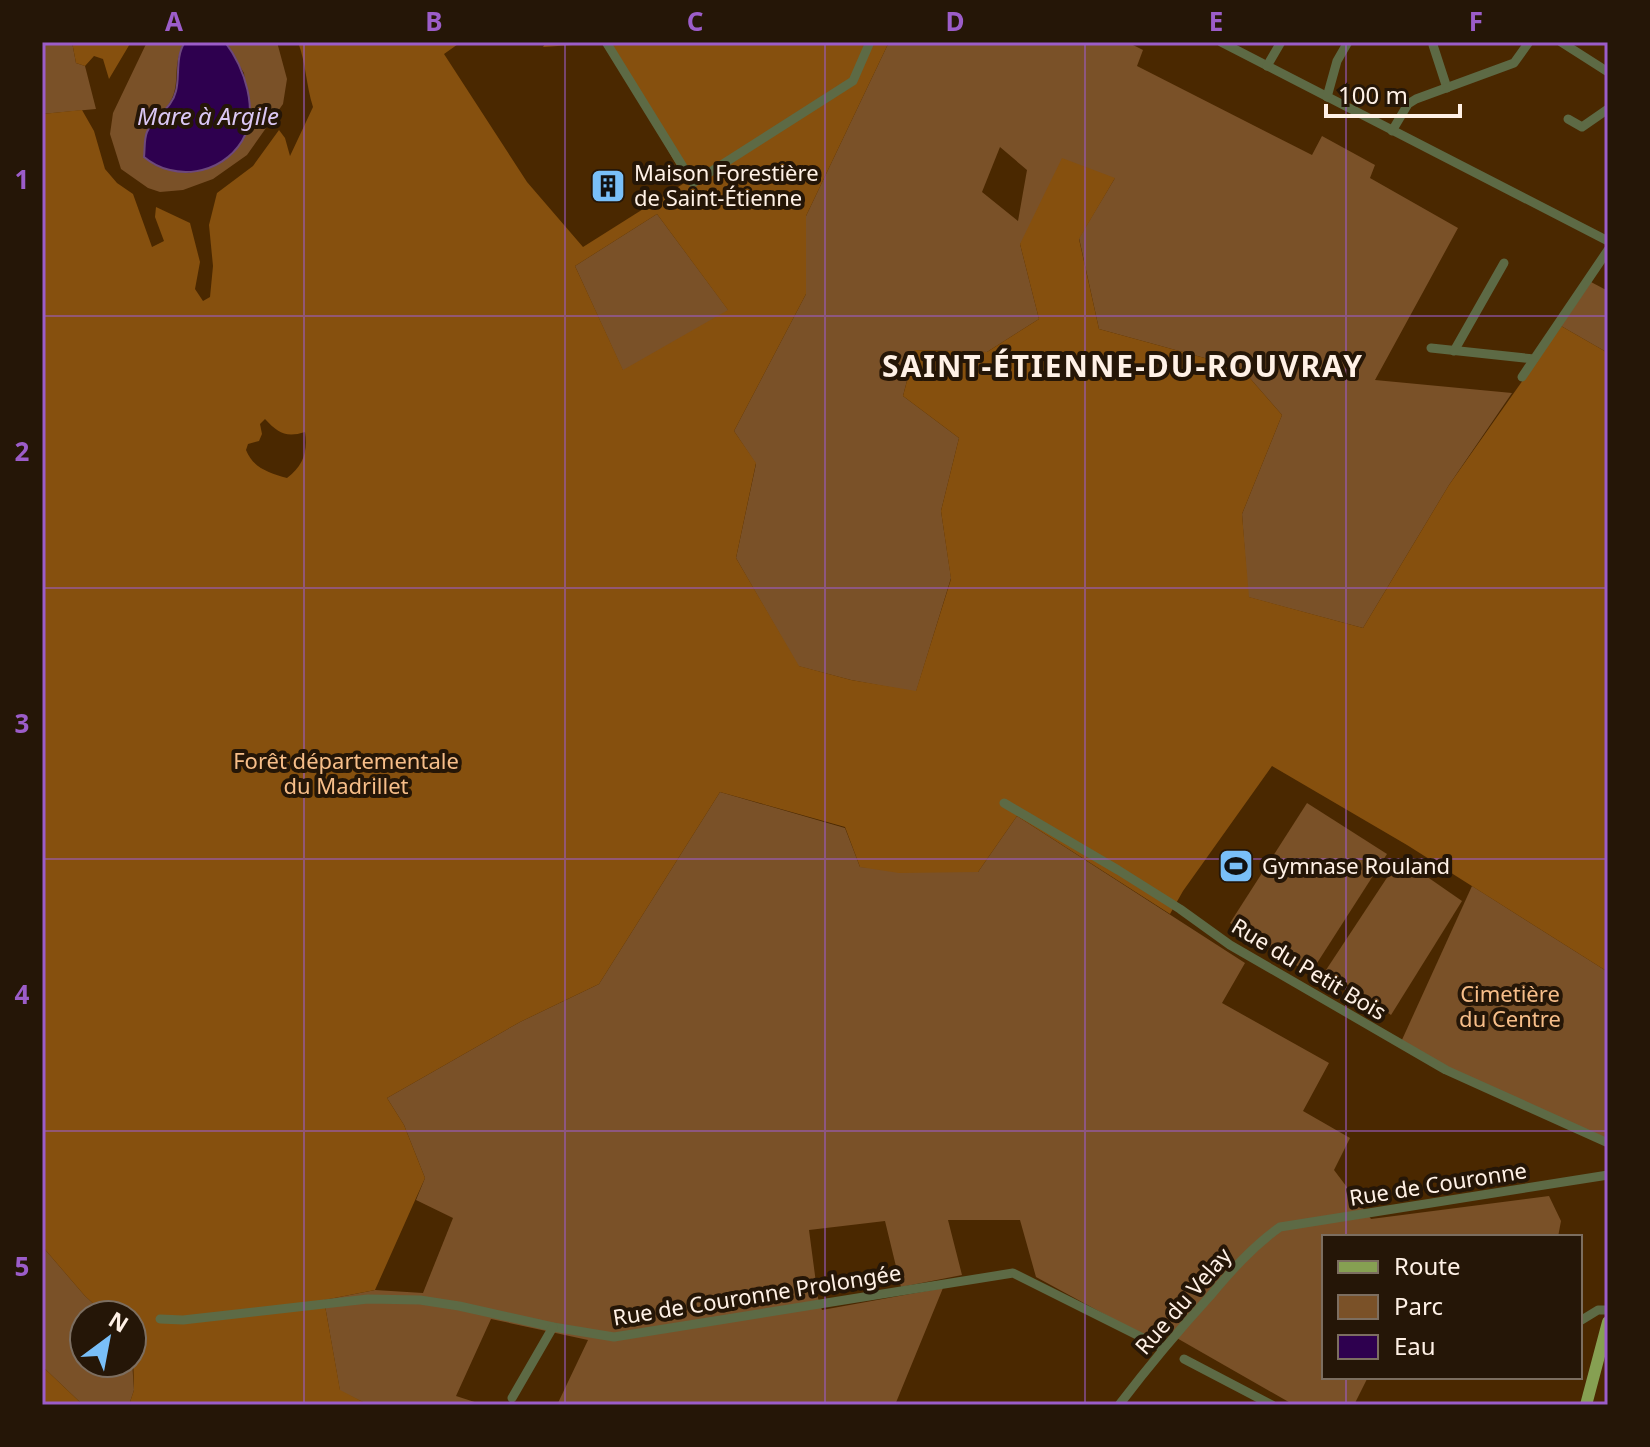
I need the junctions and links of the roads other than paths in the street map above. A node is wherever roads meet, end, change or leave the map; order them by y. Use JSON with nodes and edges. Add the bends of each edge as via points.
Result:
{"nodes":[{"id":1,"x":606,"y":42,"type":"edge"},
{"id":2,"x":870,"y":42,"type":"edge"},
{"id":3,"x":1221,"y":42,"type":"edge"},
{"id":4,"x":1281,"y":42,"type":"edge"},
{"id":5,"x":1348,"y":42,"type":"edge"},
{"id":6,"x":1529,"y":42,"type":"edge"},
{"id":7,"x":1561,"y":42,"type":"edge"},
{"id":8,"x":1433,"y":45,"type":"dead end"},
{"id":9,"x":1574,"y":46,"type":"edge"},
{"id":10,"x":1267,"y":66,"type":"junction"},
{"id":11,"x":1608,"y":72,"type":"edge"},
{"id":12,"x":1447,"y":88,"type":"junction"},
{"id":13,"x":1327,"y":97,"type":"junction"},
{"id":14,"x":1608,"y":109,"type":"edge"},
{"id":15,"x":1568,"y":119,"type":"dead end"},
{"id":16,"x":1392,"y":131,"type":"junction"},
{"id":17,"x":1608,"y":241,"type":"edge"},
{"id":18,"x":1608,"y":250,"type":"edge"},
{"id":19,"x":1504,"y":263,"type":"dead end"},
{"id":20,"x":1431,"y":348,"type":"dead end"},
{"id":21,"x":1454,"y":351,"type":"junction"},
{"id":22,"x":1534,"y":359,"type":"junction"},
{"id":23,"x":1522,"y":377,"type":"dead end"},
{"id":24,"x":1004,"y":803,"type":"dead end"},
{"id":25,"x":1608,"y":1143,"type":"edge"},
{"id":26,"x":1606,"y":1177,"type":"edge"},
{"id":27,"x":1280,"y":1227,"type":"joint"},
{"id":28,"x":1608,"y":1310,"type":"edge"},
{"id":29,"x":160,"y":1319,"type":"dead end"},
{"id":30,"x":1582,"y":1320,"type":"edge"},
{"id":31,"x":1608,"y":1322,"type":"edge"},
{"id":32,"x":553,"y":1327,"type":"junction"},
{"id":33,"x":1163,"y":1348,"type":"junction"},
{"id":34,"x":1184,"y":1359,"type":"dead end"},
{"id":35,"x":512,"y":1398,"type":"dead end"},
{"id":36,"x":1119,"y":1405,"type":"edge"},
{"id":37,"x":1272,"y":1405,"type":"edge"},
{"id":38,"x":1586,"y":1405,"type":"edge"}],
"edges":[{"from":1,"to":2,"type":"street","via":[[693,183],[853,81]]},
{"from":3,"to":10,"type":"street"},
{"from":4,"to":10,"type":"street"},
{"from":5,"to":13,"type":"street"},
{"from":6,"to":12,"type":"street","via":[[1514,63]]},
{"from":7,"to":9,"type":"street"},
{"from":8,"to":12,"type":"street"},
{"from":9,"to":11,"type":"street"},
{"from":10,"to":13,"type":"street"},
{"from":12,"to":16,"type":"street","via":[[1408,104]]},
{"from":13,"to":16,"type":"street"},
{"from":14,"to":15,"type":"street","via":[[1582,127]]},
{"from":16,"to":17,"type":"street"},
{"from":18,"to":22,"type":"street"},
{"from":19,"to":21,"type":"street"},
{"from":20,"to":21,"type":"street"},
{"from":21,"to":22,"type":"street"},
{"from":22,"to":23,"type":"street"},
{"from":24,"to":25,"type":"street","name":"Rue du Petit Bois","via":[[1230,945],[1446,1070]]},
{"from":26,"to":27,"type":"street","name":"Rue de Couronne"},
{"from":27,"to":33,"type":"street","name":"Rue du Velay","via":[[1260,1241]]},
{"from":28,"to":30,"type":"street"},
{"from":29,"to":32,"type":"street","name":"Rue de Couronne Prolongée","via":[[394,1299],[459,1306]]},
{"from":31,"to":38,"type":"main road"},
{"from":32,"to":33,"type":"street","name":"Rue de Couronne Prolongée","via":[[614,1337],[637,1335],[1013,1273]]},
{"from":32,"to":35,"type":"street"},
{"from":33,"to":36,"type":"street","name":"Rue du Velay"},
{"from":34,"to":37,"type":"street"}]}
